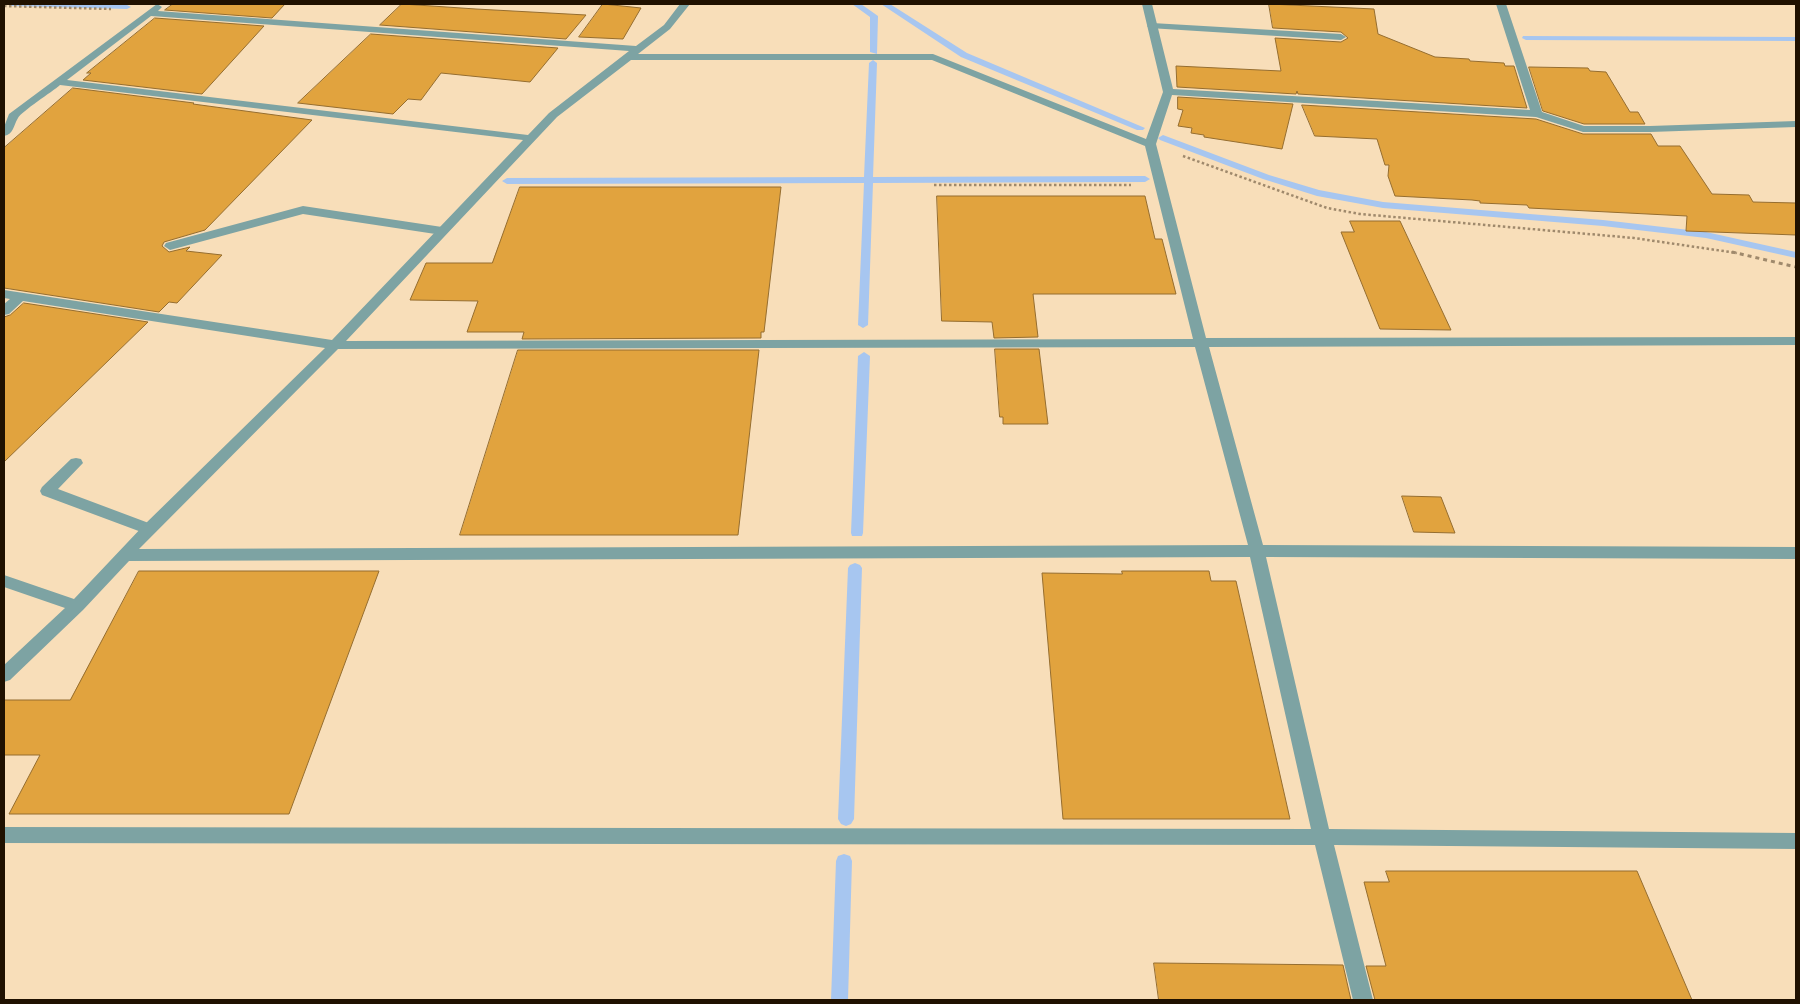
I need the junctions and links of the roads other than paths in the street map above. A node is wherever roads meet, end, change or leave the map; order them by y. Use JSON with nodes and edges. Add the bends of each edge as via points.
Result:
{"nodes":[{"id":1,"x":685,"y":4,"type":"edge"},
{"id":2,"x":1147,"y":4,"type":"edge"},
{"id":3,"x":1501,"y":4,"type":"edge"},
{"id":4,"x":155,"y":9,"type":"edge"},
{"id":5,"x":1152,"y":26,"type":"junction"},
{"id":6,"x":1341,"y":37,"type":"dead end"},
{"id":7,"x":639,"y":49,"type":"junction"},
{"id":8,"x":628,"y":57,"type":"junction"},
{"id":9,"x":58,"y":82,"type":"junction"},
{"id":10,"x":1168,"y":92,"type":"junction"},
{"id":11,"x":1537,"y":114,"type":"junction"},
{"id":12,"x":8,"y":116,"type":"edge"},
{"id":13,"x":1796,"y":124,"type":"edge"},
{"id":14,"x":4,"y":133,"type":"edge"},
{"id":15,"x":530,"y":138,"type":"junction"},
{"id":16,"x":1150,"y":144,"type":"junction"},
{"id":17,"x":442,"y":231,"type":"junction"},
{"id":18,"x":170,"y":246,"type":"dead end"},
{"id":19,"x":4,"y":294,"type":"edge"},
{"id":20,"x":21,"y":296,"type":"junction"},
{"id":21,"x":4,"y":311,"type":"edge"},
{"id":22,"x":1796,"y":341,"type":"edge"},
{"id":23,"x":1201,"y":343,"type":"junction"},
{"id":24,"x":335,"y":345,"type":"junction"},
{"id":25,"x":76,"y":464,"type":"dead end"},
{"id":26,"x":149,"y":529,"type":"junction"},
{"id":27,"x":1257,"y":551,"type":"junction"},
{"id":28,"x":1796,"y":553,"type":"edge"},
{"id":29,"x":125,"y":555,"type":"junction"},
{"id":30,"x":4,"y":581,"type":"edge"},
{"id":31,"x":77,"y":606,"type":"junction"},
{"id":32,"x":4,"y":675,"type":"edge"},
{"id":33,"x":4,"y":834,"type":"edge"},
{"id":34,"x":1322,"y":837,"type":"junction"},
{"id":35,"x":1796,"y":841,"type":"edge"},
{"id":36,"x":1363,"y":1000,"type":"edge"}],
"edges":[{"from":1,"to":7,"type":"street","via":[[667,27]]},
{"from":2,"to":5,"type":"street"},
{"from":3,"to":11,"type":"street"},
{"from":4,"to":7,"type":"street"},
{"from":4,"to":9,"type":"street"},
{"from":5,"to":6,"type":"street"},
{"from":5,"to":10,"type":"street"},
{"from":7,"to":8,"type":"street"},
{"from":8,"to":15,"type":"street","via":[[553,115]]},
{"from":8,"to":16,"type":"street","via":[[933,57]]},
{"from":9,"to":12,"type":"street"},
{"from":9,"to":15,"type":"street"},
{"from":10,"to":11,"type":"street"},
{"from":10,"to":16,"type":"street"},
{"from":11,"to":13,"type":"street","via":[[1583,129]]},
{"from":12,"to":14,"type":"street","via":[[10,127]]},
{"from":15,"to":17,"type":"street"},
{"from":16,"to":23,"type":"street"},
{"from":17,"to":18,"type":"street","via":[[303,210]]},
{"from":17,"to":24,"type":"street"},
{"from":19,"to":20,"type":"street"},
{"from":20,"to":21,"type":"street"},
{"from":20,"to":24,"type":"street"},
{"from":22,"to":23,"type":"street"},
{"from":23,"to":24,"type":"street"},
{"from":23,"to":27,"type":"street"},
{"from":24,"to":26,"type":"street"},
{"from":25,"to":26,"type":"street","via":[[47,491]]},
{"from":26,"to":29,"type":"street"},
{"from":27,"to":28,"type":"street"},
{"from":27,"to":29,"type":"street"},
{"from":27,"to":34,"type":"street"},
{"from":29,"to":31,"type":"street"},
{"from":30,"to":31,"type":"street"},
{"from":31,"to":32,"type":"street"},
{"from":33,"to":34,"type":"street"},
{"from":34,"to":35,"type":"street"},
{"from":34,"to":36,"type":"street"}]}
